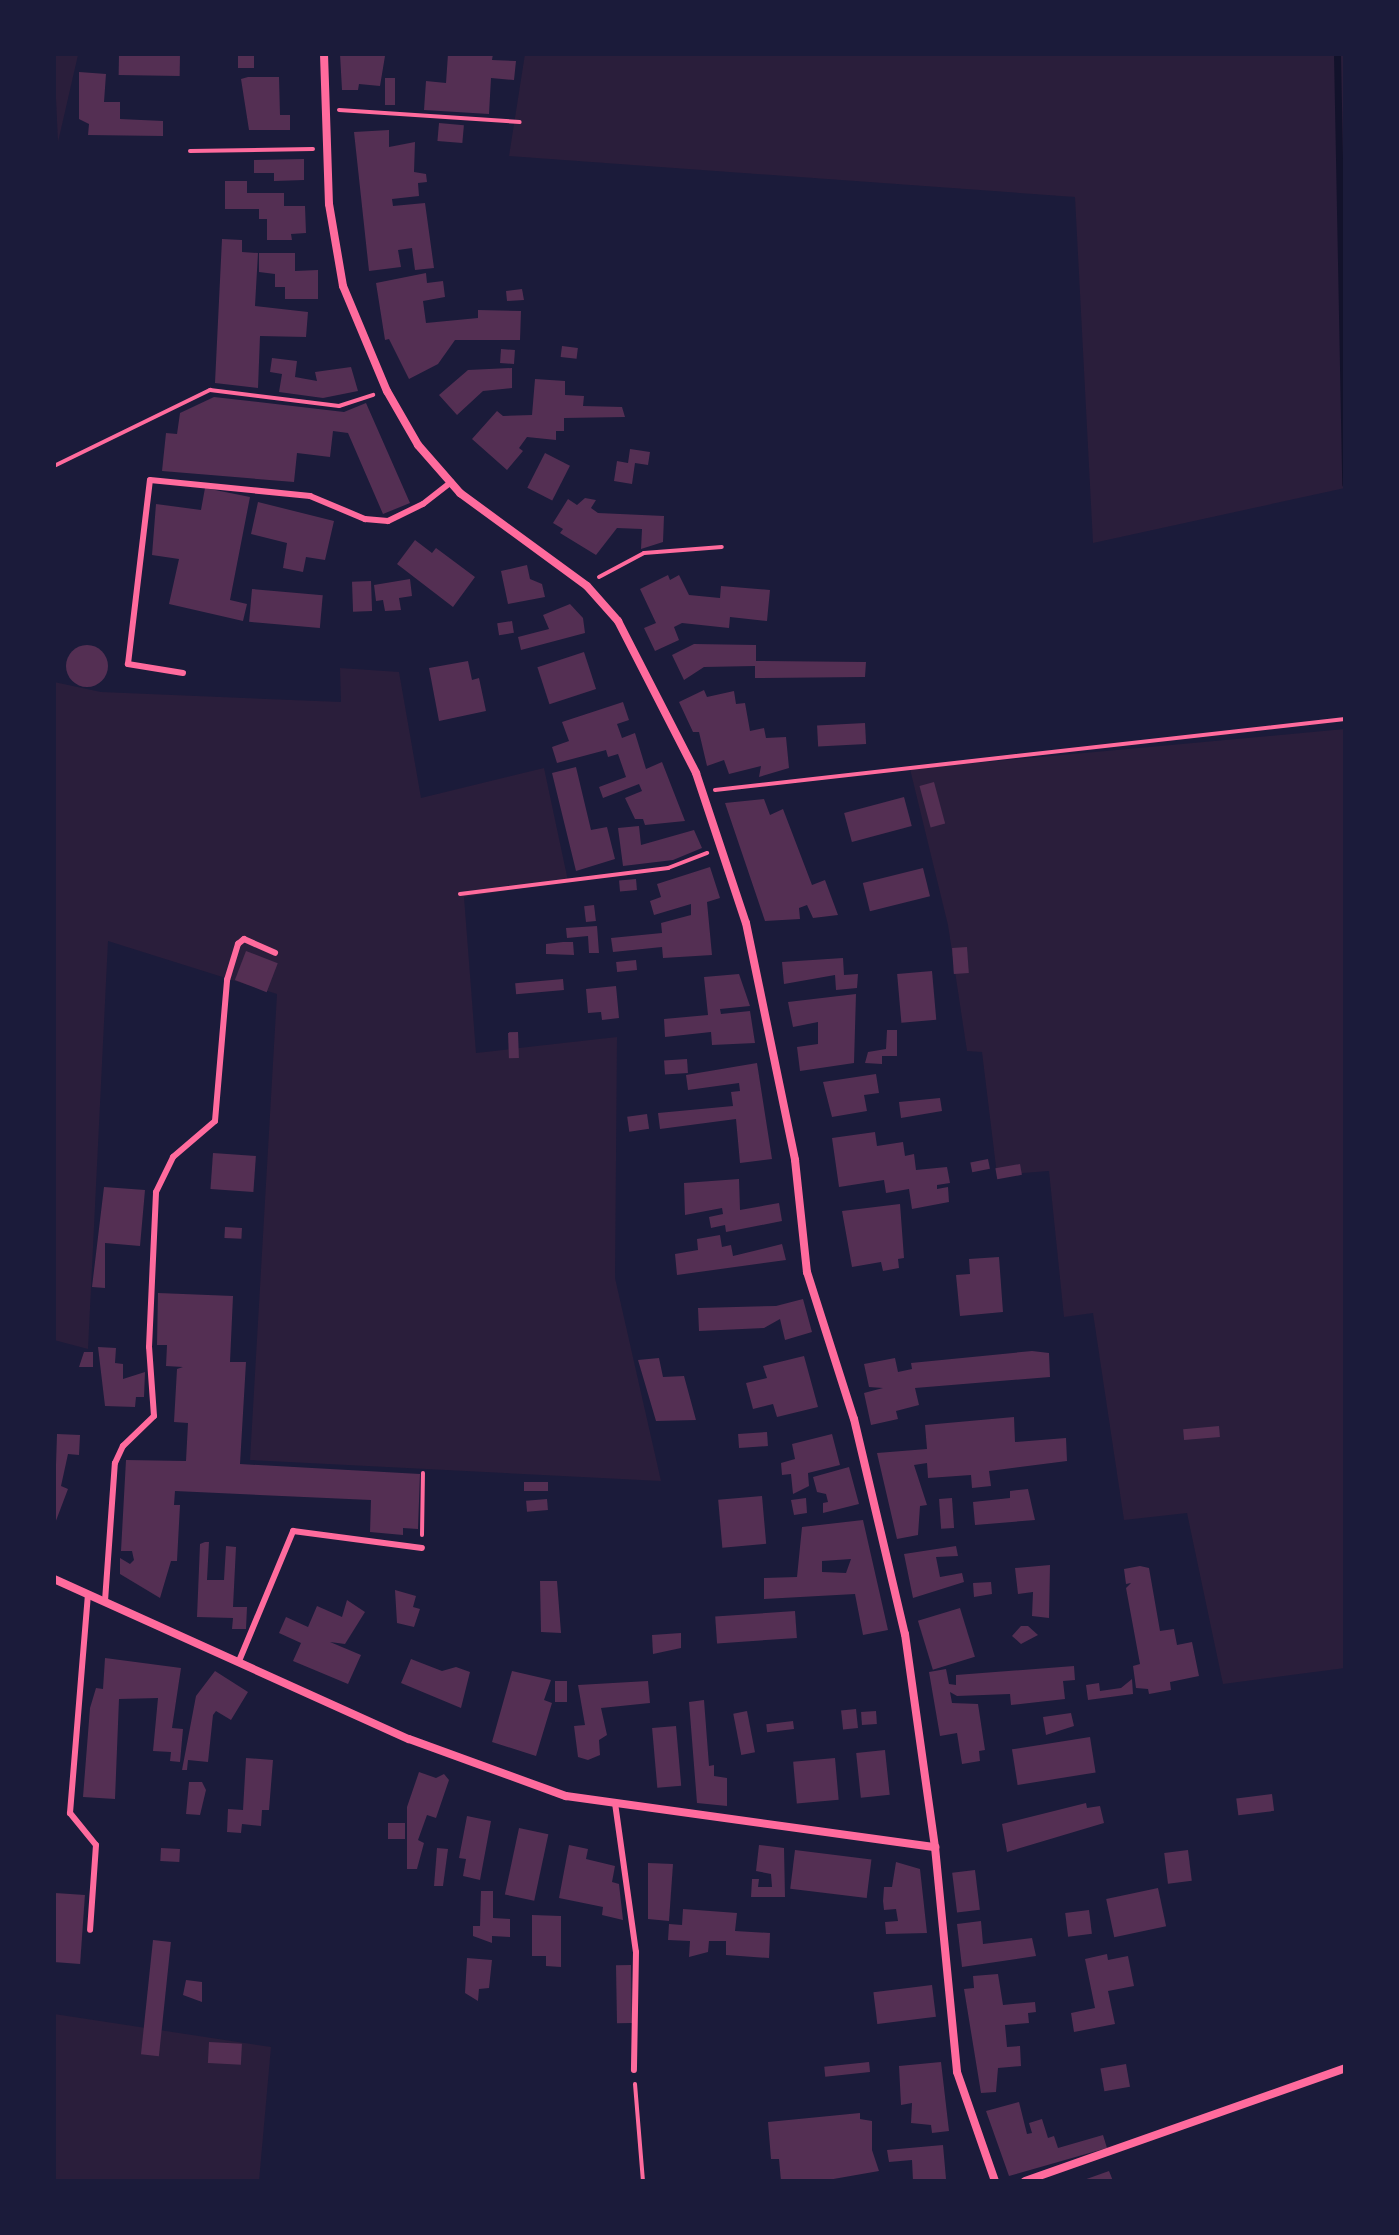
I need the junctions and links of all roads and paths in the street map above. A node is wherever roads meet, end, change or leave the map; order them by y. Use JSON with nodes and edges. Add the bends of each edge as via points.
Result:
{"nodes":[{"id":1,"x":324,"y":54,"type":"edge"},
{"id":2,"x":326,"y":109,"type":"junction"},
{"id":3,"x":520,"y":122,"type":"dead end"},
{"id":4,"x":327,"y":148,"type":"junction"},
{"id":5,"x":190,"y":151,"type":"dead end"},
{"id":6,"x":387,"y":391,"type":"junction"},
{"id":7,"x":54,"y":466,"type":"edge"},
{"id":8,"x":451,"y":482,"type":"junction"},
{"id":9,"x":722,"y":547,"type":"dead end"},
{"id":10,"x":611,"y":568,"type":"dead end"},
{"id":11,"x":183,"y":673,"type":"dead end"},
{"id":12,"x":1345,"y":719,"type":"edge"},
{"id":13,"x":702,"y":791,"type":"junction"},
{"id":14,"x":721,"y":848,"type":"junction"},
{"id":15,"x":460,"y":894,"type":"dead end"},
{"id":16,"x":275,"y":953,"type":"dead end"},
{"id":17,"x":423,"y":1473,"type":"dead end"},
{"id":18,"x":422,"y":1548,"type":"joint"},
{"id":19,"x":54,"y":1579,"type":"edge"},
{"id":20,"x":88,"y":1594,"type":"junction"},
{"id":21,"x":105,"y":1601,"type":"junction"},
{"id":22,"x":239,"y":1661,"type":"junction"},
{"id":23,"x":615,"y":1803,"type":"junction"},
{"id":24,"x":935,"y":1847,"type":"junction"},
{"id":25,"x":90,"y":1930,"type":"dead end"},
{"id":26,"x":1345,"y":2068,"type":"edge"},
{"id":27,"x":634,"y":2070,"type":"joint"},
{"id":28,"x":643,"y":2181,"type":"edge"},
{"id":29,"x":995,"y":2181,"type":"edge"},
{"id":30,"x":1025,"y":2181,"type":"edge"}],
"edges":[{"from":1,"to":2,"type":"street"},
{"from":2,"to":3,"type":"path"},
{"from":2,"to":4,"type":"street"},
{"from":4,"to":5,"type":"path"},
{"from":4,"to":6,"type":"street","via":[[329,204],[343,286]]},
{"from":6,"to":7,"type":"path","via":[[339,406],[210,390]]},
{"from":6,"to":8,"type":"street","via":[[418,445]]},
{"from":8,"to":11,"type":"lane","via":[[388,521],[365,519],[310,496],[150,480],[128,664]]},
{"from":8,"to":13,"type":"street","via":[[587,586],[618,621]]},
{"from":9,"to":10,"type":"path","via":[[644,553]]},
{"from":12,"to":13,"type":"path"},
{"from":13,"to":14,"type":"street"},
{"from":14,"to":15,"type":"path","via":[[668,868]]},
{"from":14,"to":24,"type":"street","via":[[746,923],[770,1025],[795,1160],[807,1272],[854,1419],[905,1634]]},
{"from":16,"to":21,"type":"lane","via":[[244,939],[238,944],[227,980],[215,1121],[173,1157],[156,1192],[149,1347],[154,1416],[123,1446],[115,1463]]},
{"from":17,"to":18,"type":"path"},
{"from":18,"to":22,"type":"lane","via":[[293,1531]]},
{"from":19,"to":20,"type":"street"},
{"from":20,"to":21,"type":"street"},
{"from":20,"to":25,"type":"lane","via":[[70,1813],[96,1845]]},
{"from":21,"to":22,"type":"street"},
{"from":22,"to":23,"type":"street","via":[[409,1739],[566,1796]]},
{"from":23,"to":24,"type":"street"},
{"from":23,"to":27,"type":"lane","via":[[636,1952]]},
{"from":24,"to":29,"type":"street","via":[[957,2072]]},
{"from":26,"to":30,"type":"street"},
{"from":27,"to":28,"type":"path"}]}
